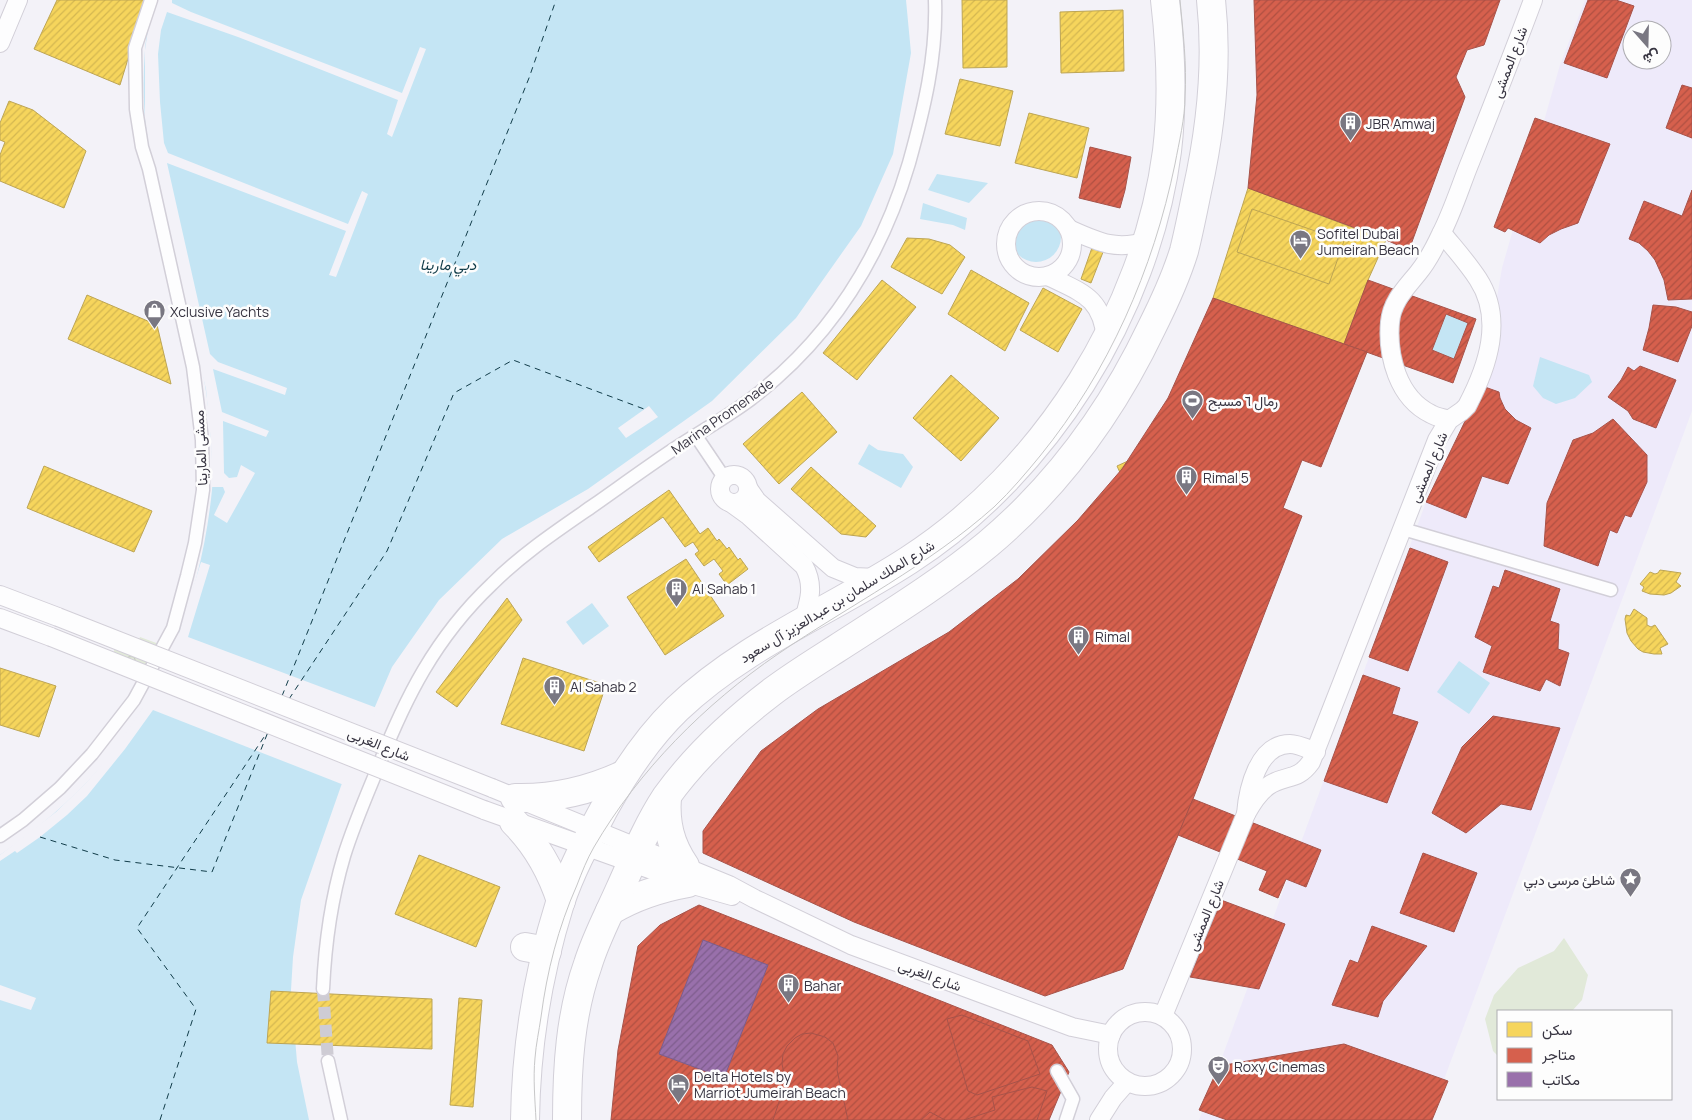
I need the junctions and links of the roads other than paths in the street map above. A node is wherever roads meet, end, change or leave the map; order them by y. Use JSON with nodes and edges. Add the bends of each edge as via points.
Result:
{"nodes":[{"id":1,"x":18,"y":0,"type":"edge"},
{"id":2,"x":151,"y":0,"type":"edge"},
{"id":3,"x":935,"y":0,"type":"edge"},
{"id":4,"x":1165,"y":0,"type":"edge"},
{"id":5,"x":1211,"y":0,"type":"edge"},
{"id":6,"x":1533,"y":0,"type":"edge"},
{"id":7,"x":0,"y":43,"type":"edge"},
{"id":8,"x":1069,"y":229,"type":"junction"},
{"id":9,"x":1442,"y":233,"type":"junction"},
{"id":10,"x":1147,"y":241,"type":"junction"},
{"id":11,"x":1048,"y":276,"type":"junction"},
{"id":12,"x":1106,"y":340,"type":"junction"},
{"id":13,"x":1449,"y":420,"type":"junction"},
{"id":14,"x":696,"y":436,"type":"junction"},
{"id":15,"x":725,"y":479,"type":"junction"},
{"id":16,"x":748,"y":488,"type":"junction"},
{"id":17,"x":731,"y":503,"type":"junction"},
{"id":18,"x":1403,"y":529,"type":"junction"},
{"id":19,"x":879,"y":578,"type":"junction"},
{"id":20,"x":1611,"y":590,"type":"dead end"},
{"id":21,"x":0,"y":595,"type":"edge"},
{"id":22,"x":0,"y":618,"type":"edge"},
{"id":23,"x":803,"y":622,"type":"junction"},
{"id":24,"x":1316,"y":752,"type":"junction"},
{"id":25,"x":623,"y":775,"type":"junction"},
{"id":26,"x":667,"y":797,"type":"junction"},
{"id":27,"x":507,"y":803,"type":"junction"},
{"id":28,"x":1246,"y":814,"type":"junction"},
{"id":29,"x":0,"y":836,"type":"edge"},
{"id":30,"x":589,"y":838,"type":"junction"},
{"id":31,"x":635,"y":855,"type":"junction"},
{"id":32,"x":686,"y":875,"type":"junction"},
{"id":33,"x":561,"y":901,"type":"junction"},
{"id":34,"x":610,"y":911,"type":"junction"},
{"id":35,"x":323,"y":989,"type":"tunnel mouth"},
{"id":36,"x":1163,"y":1016,"type":"junction"},
{"id":37,"x":1110,"y":1035,"type":"junction"},
{"id":38,"x":328,"y":1061,"type":"tunnel mouth"},
{"id":39,"x":1057,"y":1071,"type":"dead end"},
{"id":40,"x":1126,"y":1082,"type":"junction"},
{"id":41,"x":341,"y":1120,"type":"edge"},
{"id":42,"x":525,"y":1120,"type":"edge"},
{"id":43,"x":567,"y":1120,"type":"edge"},
{"id":44,"x":1066,"y":1120,"type":"edge"},
{"id":45,"x":1099,"y":1120,"type":"edge"}],
"edges":[{"from":1,"to":7,"type":"street"},
{"from":2,"to":29,"type":"street","name":"ممشى المارينا","via":[[135,48],[136,109],[193,367],[202,440],[203,482],[194,542],[173,628],[134,700],[92,754],[60,788]]},
{"from":3,"to":14,"type":"street","name":"Marina Promenade","via":[[931,68],[919,128],[901,189],[876,249],[842,306],[800,356],[750,399]]},
{"from":4,"to":10,"type":"main road","name":"شارع الملك سلمان بن عبدالعزيز آل سعود","via":[[1171,61],[1170,122],[1162,182]]},
{"from":5,"to":26,"type":"main road","via":[[1214,41],[1212,104],[1203,166],[1184,251],[1116,412],[1008,526],[966,561],[772,692],[730,727]]},
{"from":6,"to":9,"type":"street","name":"شارع الممشى"},
{"from":8,"to":10,"type":"street","via":[[1111,245],[1136,245]]},
{"from":8,"to":11,"type":"street","via":[[1073,240],[1070,257],[1059,271]]},
{"from":8,"to":11,"type":"street","via":[[1056,215],[1038,211],[1020,217],[1008,232],[1007,252],[1018,270],[1027,276]]},
{"from":9,"to":13,"type":"street","name":"شارع الممشى","via":[[1480,283],[1492,321],[1488,356],[1470,399],[1462,412]]},
{"from":9,"to":13,"type":"street","via":[[1418,274],[1396,301],[1390,333],[1392,360],[1401,383],[1431,414]]},
{"from":10,"to":12,"type":"main road","name":"شارع الملك سلمان بن عبدالعزيز آل سعود","via":[[1122,308]]},
{"from":11,"to":12,"type":"street","via":[[1094,303],[1103,320]]},
{"from":12,"to":19,"type":"main road","name":"شارع الملك سلمان بن عبدالعزيز آل سعود","via":[[1046,433],[1008,476],[969,515],[940,538]]},
{"from":13,"to":18,"type":"street","name":"شارع الممشى","via":[[1437,440]]},
{"from":14,"to":15,"type":"street"},
{"from":14,"to":35,"type":"street","name":"Marina Promenade","via":[[533,547],[490,584],[436,650],[420,674],[395,725],[355,823],[335,888]]},
{"from":15,"to":16,"type":"street","via":[[739,476],[746,481]]},
{"from":15,"to":17,"type":"street","via":[[721,493]]},
{"from":16,"to":17,"type":"street","via":[[748,494],[741,501]]},
{"from":16,"to":19,"type":"street","via":[[757,501],[833,568],[854,577]]},
{"from":17,"to":23,"type":"street","via":[[804,566],[811,590]]},
{"from":18,"to":20,"type":"street"},
{"from":18,"to":24,"type":"street","name":"شارع الممشى"},
{"from":19,"to":23,"type":"main road","name":"شارع الملك سلمان بن عبدالعزيز آل سعود"},
{"from":21,"to":27,"type":"street","name":"شارع الغربى","bridge":true},
{"from":22,"to":27,"type":"street","name":"شارع الغربى","bridge":true,"via":[[484,810]]},
{"from":23,"to":25,"type":"main road","name":"شارع الملك سلمان بن عبدالعزيز آل سعود","via":[[750,653],[700,689],[655,732]]},
{"from":24,"to":28,"type":"street","name":"شارع الممشى","via":[[1306,770],[1282,779],[1257,795]]},
{"from":24,"to":28,"type":"street","name":"شارع الممشى","via":[[1292,744],[1280,745],[1270,751],[1254,777]]},
{"from":25,"to":27,"type":"main road","via":[[570,794]]},
{"from":25,"to":30,"type":"main road","name":"شارع الملك سلمان بن عبدالعزيز آل سعود"},
{"from":26,"to":31,"type":"main road"},
{"from":26,"to":32,"type":"main road","via":[[667,826]]},
{"from":27,"to":30,"type":"street","name":"شارع الغربى"},
{"from":27,"to":30,"type":"street","name":"شارع الغربى"},
{"from":27,"to":33,"type":"main road","via":[[548,866]]},
{"from":28,"to":36,"type":"street","name":"شارع الممشى"},
{"from":30,"to":31,"type":"street","name":"شارع الغربى"},
{"from":30,"to":33,"type":"main road","name":"شارع الملك سلمان بن عبدالعزيز آل سعود"},
{"from":31,"to":32,"type":"street","name":"شارع الغربى"},
{"from":31,"to":34,"type":"main road"},
{"from":32,"to":34,"type":"main road"},
{"from":32,"to":37,"type":"street","name":"شارع الغربى","via":[[725,894],[755,899],[851,945],[1072,1028]]},
{"from":33,"to":42,"type":"main road","name":"شارع الملك سلمان بن عبدالعزيز آل سعود","via":[[536,949]]},
{"from":34,"to":43,"type":"main road","via":[[588,964],[573,1022]]},
{"from":36,"to":37,"type":"street","via":[[1152,1012],[1127,1016]]},
{"from":36,"to":40,"type":"street","via":[[1179,1033],[1182,1050],[1179,1065],[1165,1081],[1155,1085],[1144,1087]]},
{"from":37,"to":40,"type":"street","via":[[1110,1061]]},
{"from":38,"to":41,"type":"street"},
{"from":39,"to":44,"type":"street","via":[[1073,1099]]},
{"from":40,"to":45,"type":"street"}]}
